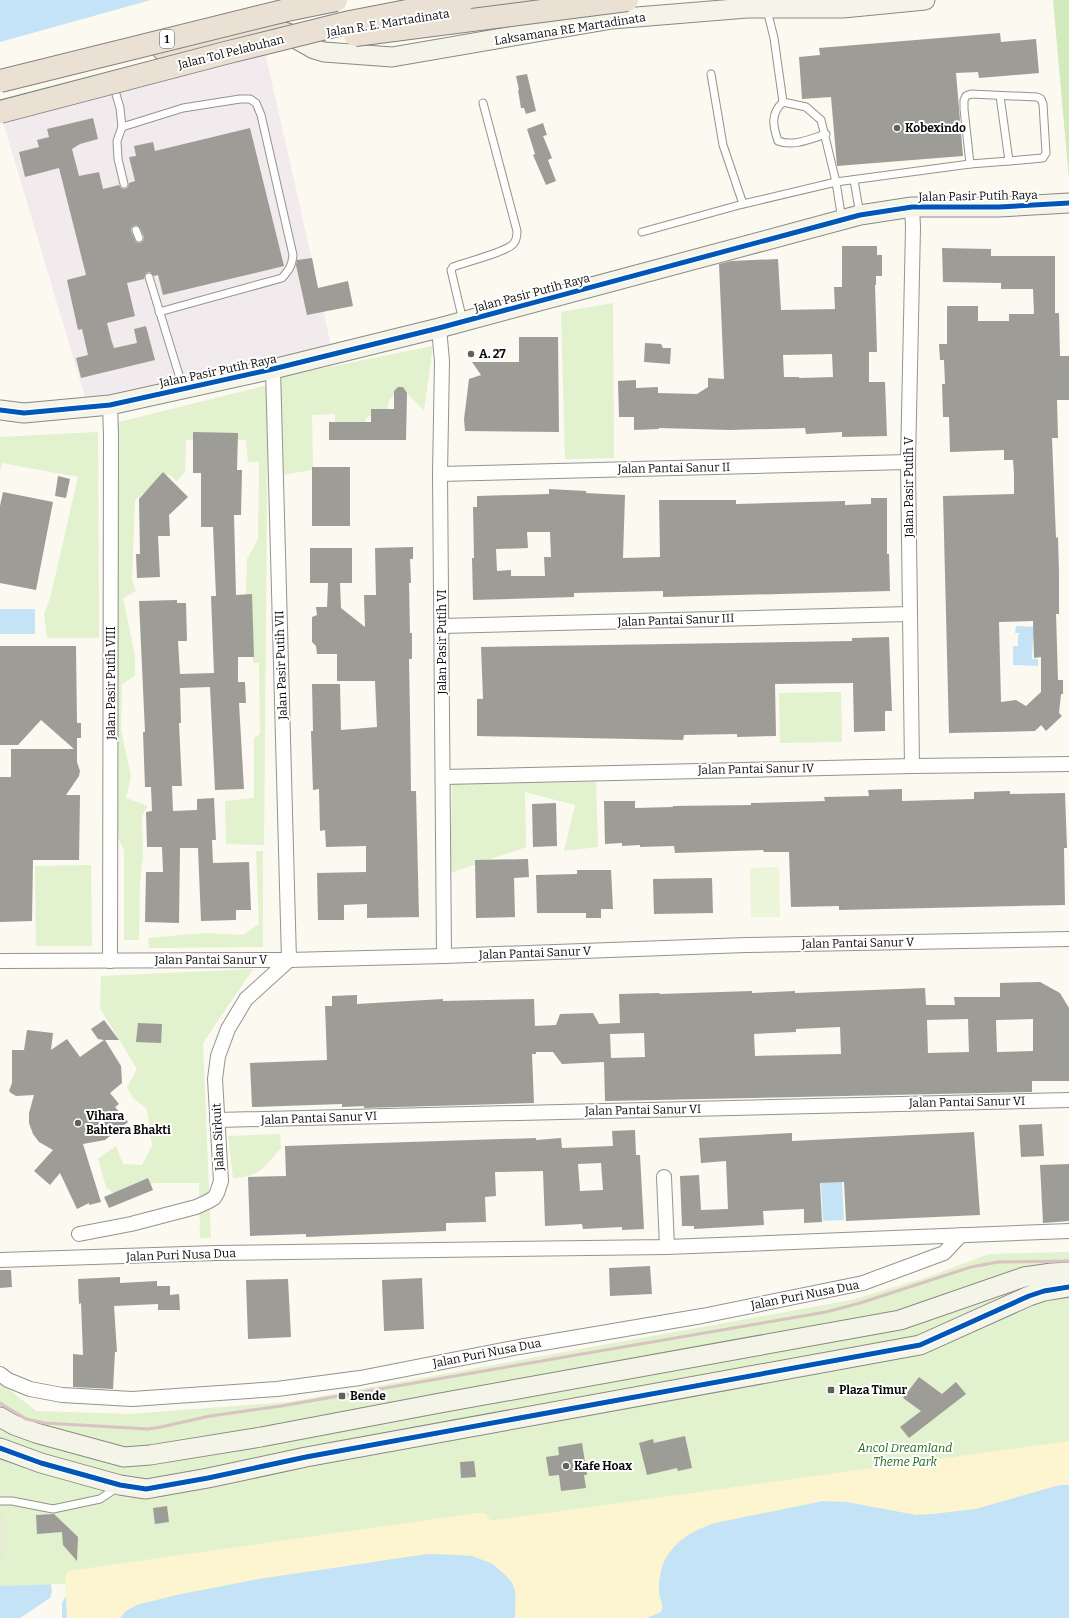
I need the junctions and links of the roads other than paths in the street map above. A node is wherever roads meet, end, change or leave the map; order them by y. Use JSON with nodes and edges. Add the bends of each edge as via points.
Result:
{"nodes":[{"id":1,"x":275,"y":0,"type":"edge"},
{"id":2,"x":336,"y":0,"type":"edge"},
{"id":3,"x":464,"y":0,"type":"edge"},
{"id":4,"x":528,"y":0,"type":"edge"},
{"id":5,"x":626,"y":0,"type":"edge"},
{"id":6,"x":925,"y":0,"type":"edge"},
{"id":7,"x":766,"y":8,"type":"junction"},
{"id":8,"x":286,"y":34,"type":"junction"},
{"id":9,"x":252,"y":40,"type":"junction"},
{"id":10,"x":229,"y":52,"type":"junction"},
{"id":11,"x":110,"y":74,"type":"junction"},
{"id":12,"x":711,"y":74,"type":"dead end"},
{"id":13,"x":0,"y":81,"type":"edge"},
{"id":14,"x":1000,"y":96,"type":"junction"},
{"id":15,"x":483,"y":102,"type":"dead end"},
{"id":16,"x":783,"y":102,"type":"junction"},
{"id":17,"x":0,"y":104,"type":"edge"},
{"id":18,"x":0,"y":112,"type":"edge"},
{"id":19,"x":122,"y":127,"type":"junction"},
{"id":20,"x":826,"y":134,"type":"junction"},
{"id":21,"x":1009,"y":161,"type":"junction"},
{"id":22,"x":970,"y":164,"type":"junction"},
{"id":23,"x":854,"y":180,"type":"junction"},
{"id":24,"x":836,"y":182,"type":"junction"},
{"id":25,"x":124,"y":184,"type":"dead end"},
{"id":26,"x":1069,"y":203,"type":"edge"},
{"id":27,"x":743,"y":204,"type":"junction"},
{"id":28,"x":912,"y":208,"type":"junction"},
{"id":29,"x":851,"y":217,"type":"junction"},
{"id":30,"x":136,"y":230,"type":"dead end"},
{"id":31,"x":642,"y":232,"type":"dead end"},
{"id":32,"x":139,"y":238,"type":"dead end"},
{"id":33,"x":149,"y":277,"type":"dead end"},
{"id":34,"x":160,"y":312,"type":"junction"},
{"id":35,"x":463,"y":321,"type":"junction"},
{"id":36,"x":438,"y":328,"type":"junction"},
{"id":37,"x":273,"y":369,"type":"junction"},
{"id":38,"x":183,"y":388,"type":"junction"},
{"id":39,"x":110,"y":405,"type":"junction"},
{"id":40,"x":0,"y":410,"type":"edge"},
{"id":41,"x":908,"y":462,"type":"junction"},
{"id":42,"x":440,"y":474,"type":"junction"},
{"id":43,"x":909,"y":614,"type":"junction"},
{"id":44,"x":442,"y":626,"type":"junction"},
{"id":45,"x":1069,"y":764,"type":"edge"},
{"id":46,"x":912,"y":766,"type":"junction"},
{"id":47,"x":443,"y":777,"type":"junction"},
{"id":48,"x":1069,"y":939,"type":"edge"},
{"id":49,"x":444,"y":956,"type":"junction"},
{"id":50,"x":289,"y":960,"type":"junction"},
{"id":51,"x":0,"y":961,"type":"edge"},
{"id":52,"x":110,"y":961,"type":"junction"},
{"id":53,"x":1069,"y":1100,"type":"edge"},
{"id":54,"x":217,"y":1120,"type":"junction"},
{"id":55,"x":664,"y":1177,"type":"dead end"},
{"id":56,"x":1069,"y":1232,"type":"edge"},
{"id":57,"x":78,"y":1234,"type":"dead end"},
{"id":58,"x":961,"y":1235,"type":"junction"},
{"id":59,"x":667,"y":1247,"type":"junction"},
{"id":60,"x":0,"y":1260,"type":"edge"},
{"id":61,"x":1069,"y":1272,"type":"edge"},
{"id":62,"x":1069,"y":1287,"type":"edge"},
{"id":63,"x":966,"y":1297,"type":"junction"},
{"id":64,"x":974,"y":1320,"type":"junction"},
{"id":65,"x":0,"y":1374,"type":"edge"},
{"id":66,"x":0,"y":1417,"type":"edge"},
{"id":67,"x":301,"y":1429,"type":"junction"},
{"id":68,"x":0,"y":1448,"type":"edge"},
{"id":69,"x":306,"y":1457,"type":"junction"},
{"id":70,"x":120,"y":1485,"type":"junction"},
{"id":71,"x":0,"y":1501,"type":"edge"}],
"edges":[{"from":1,"to":8,"type":"highway"},
{"from":2,"to":13,"type":"highway","number":"1","bridge":true},
{"from":3,"to":10,"type":"highway","name":"Jalan Tol Pelabuhan","number":"1","bridge":true,"via":[[350,22]]},
{"from":4,"to":8,"type":"highway","name":"Jalan R. E. Martadinata","via":[[317,34]]},
{"from":5,"to":10,"type":"highway","bridge":true},
{"from":6,"to":7,"type":"street","name":"Laksamana RE Martadinata","via":[[843,8]]},
{"from":7,"to":8,"type":"street","name":"Laksamana RE Martadinata","via":[[612,19],[392,57],[324,52]]},
{"from":7,"to":16,"type":"lane","via":[[774,38]]},
{"from":8,"to":9,"type":"highway","name":"Jalan R. E. Martadinata"},
{"from":9,"to":11,"type":"highway"},
{"from":9,"to":13,"type":"highway","via":[[231,40],[165,49]]},
{"from":10,"to":18,"type":"highway","name":"Jalan Tol Pelabuhan","number":"1","bridge":true},
{"from":11,"to":17,"type":"highway"},
{"from":11,"to":19,"type":"lane","via":[[120,108]]},
{"from":12,"to":27,"type":"lane","via":[[723,145]]},
{"from":14,"to":21,"type":"lane"},
{"from":14,"to":21,"type":"lane","via":[[1037,97],[1043,104],[1046,153],[1043,158]]},
{"from":14,"to":22,"type":"lane","via":[[972,94],[964,100]]},
{"from":15,"to":35,"type":"lane","via":[[517,238],[509,247],[453,266],[451,270]]},
{"from":16,"to":20,"type":"lane","via":[[806,107],[821,120]]},
{"from":16,"to":20,"type":"lane","via":[[776,108],[774,117],[778,141],[785,144],[796,143]]},
{"from":19,"to":25,"type":"lane","via":[[117,141]]},
{"from":19,"to":34,"type":"lane","via":[[183,108],[240,99],[250,99],[256,103],[261,114],[293,255],[292,264],[282,278]]},
{"from":20,"to":24,"type":"lane"},
{"from":21,"to":22,"type":"lane"},
{"from":22,"to":23,"type":"lane"},
{"from":23,"to":24,"type":"lane"},
{"from":23,"to":29,"type":"lane"},
{"from":24,"to":27,"type":"lane"},
{"from":24,"to":29,"type":"lane"},
{"from":26,"to":28,"type":"street","name":"Jalan Pasir Putih Raya"},
{"from":27,"to":31,"type":"lane"},
{"from":28,"to":29,"type":"street","name":"Jalan Pasir Putih Raya"},
{"from":28,"to":41,"type":"street","name":"Jalan Pasir Putih V"},
{"from":29,"to":35,"type":"street","name":"Jalan Pasir Putih Raya"},
{"from":30,"to":32,"type":"lane"},
{"from":33,"to":34,"type":"lane"},
{"from":34,"to":38,"type":"lane"},
{"from":35,"to":36,"type":"street","name":"Jalan Pasir Putih Raya"},
{"from":36,"to":37,"type":"street","name":"Jalan Pasir Putih Raya"},
{"from":36,"to":42,"type":"street","name":"Jalan Pasir Putih VI","via":[[442,361]]},
{"from":37,"to":38,"type":"street","name":"Jalan Pasir Putih Raya"},
{"from":37,"to":50,"type":"street","name":"Jalan Pasir Putih VII"},
{"from":38,"to":39,"type":"street","name":"Jalan Pasir Putih Raya"},
{"from":39,"to":40,"type":"street","name":"Jalan Pasir Putih Raya","via":[[24,413]]},
{"from":39,"to":52,"type":"street","name":"Jalan Pasir Putih VIII"},
{"from":41,"to":42,"type":"street","name":"Jalan Pantai Sanur II"},
{"from":41,"to":43,"type":"street","name":"Jalan Pasir Putih V"},
{"from":42,"to":44,"type":"street","name":"Jalan Pasir Putih VI"},
{"from":43,"to":44,"type":"street","name":"Jalan Pantai Sanur III"},
{"from":43,"to":46,"type":"street","name":"Jalan Pasir Putih V"},
{"from":44,"to":47,"type":"street","name":"Jalan Pasir Putih VI"},
{"from":45,"to":46,"type":"street","name":"Jalan Pantai Sanur IV"},
{"from":46,"to":47,"type":"street","name":"Jalan Pantai Sanur IV"},
{"from":47,"to":49,"type":"street","name":"Jalan Pasir Putih VI"},
{"from":48,"to":49,"type":"street","name":"Jalan Pantai Sanur V","via":[[746,945]]},
{"from":49,"to":50,"type":"street","name":"Jalan Pantai Sanur V"},
{"from":50,"to":52,"type":"street","name":"Jalan Pantai Sanur V"},
{"from":50,"to":54,"type":"street","name":"Jalan Sirkuit","via":[[246,999],[228,1030],[218,1056],[215,1079]]},
{"from":51,"to":52,"type":"street","name":"Jalan Pantai Sanur V"},
{"from":53,"to":54,"type":"street","name":"Jalan Pantai Sanur VI"},
{"from":54,"to":57,"type":"street","name":"Jalan Sirkuit","via":[[220,1182],[214,1198],[158,1217]]},
{"from":55,"to":59,"type":"street"},
{"from":56,"to":58,"type":"street","name":"Jalan Puri Nusa Dua"},
{"from":58,"to":59,"type":"street","name":"Jalan Puri Nusa Dua"},
{"from":58,"to":65,"type":"street","name":"Jalan Puri Nusa Dua","via":[[944,1253],[863,1284],[702,1316],[352,1379],[277,1389],[132,1399],[62,1395],[30,1389]]},
{"from":59,"to":60,"type":"street","name":"Jalan Puri Nusa Dua","via":[[216,1253]]},
{"from":61,"to":63,"type":"street","via":[[1024,1278]]},
{"from":62,"to":64,"type":"street","via":[[1029,1296]]},
{"from":63,"to":64,"type":"street"},
{"from":63,"to":67,"type":"street","via":[[900,1320]]},
{"from":64,"to":69,"type":"street","via":[[920,1345]]},
{"from":66,"to":67,"type":"street","via":[[36,1433],[124,1457],[150,1455]]},
{"from":67,"to":69,"type":"street"},
{"from":68,"to":70,"type":"street","via":[[28,1459]]},
{"from":69,"to":70,"type":"street","via":[[146,1489]]},
{"from":70,"to":71,"type":"lane","via":[[100,1500],[53,1509]]}]}
